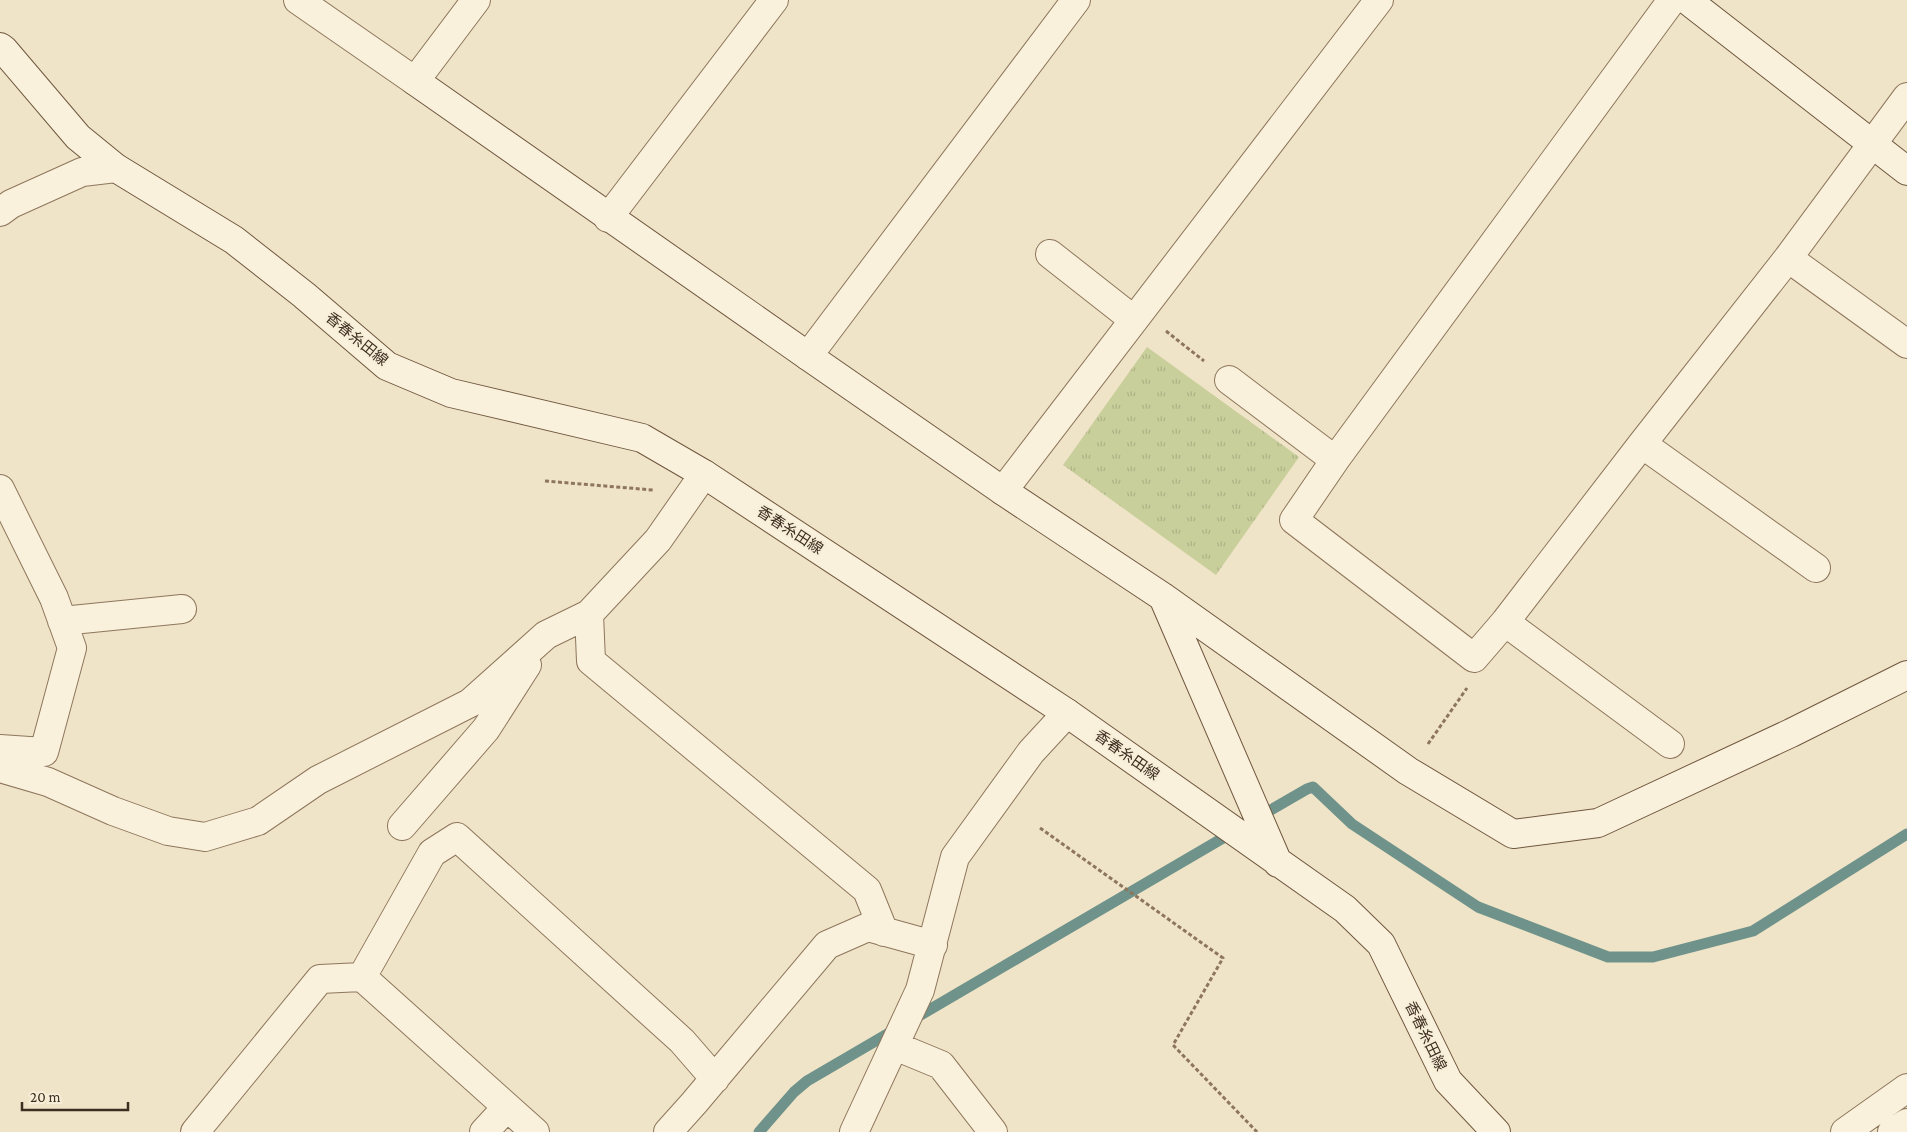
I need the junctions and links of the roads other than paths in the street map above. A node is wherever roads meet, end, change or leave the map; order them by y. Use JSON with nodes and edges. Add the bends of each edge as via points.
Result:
{"nodes":[{"id":1,"x":298,"y":0,"type":"edge"},
{"id":2,"x":476,"y":0,"type":"edge"},
{"id":3,"x":774,"y":0,"type":"edge"},
{"id":4,"x":1076,"y":0,"type":"edge"},
{"id":5,"x":1379,"y":0,"type":"edge"},
{"id":6,"x":1672,"y":0,"type":"edge"},
{"id":7,"x":1686,"y":0,"type":"edge"},
{"id":8,"x":0,"y":47,"type":"edge"},
{"id":9,"x":415,"y":81,"type":"junction"},
{"id":10,"x":1907,"y":97,"type":"edge"},
{"id":11,"x":1871,"y":145,"type":"junction"},
{"id":12,"x":116,"y":168,"type":"junction"},
{"id":13,"x":1907,"y":171,"type":"edge"},
{"id":14,"x":0,"y":212,"type":"edge"},
{"id":15,"x":608,"y":218,"type":"junction"},
{"id":16,"x":1050,"y":254,"type":"dead end"},
{"id":17,"x":1788,"y":258,"type":"junction"},
{"id":18,"x":1137,"y":316,"type":"junction"},
{"id":19,"x":1907,"y":344,"type":"edge"},
{"id":20,"x":808,"y":356,"type":"junction"},
{"id":21,"x":1229,"y":380,"type":"road end"},
{"id":22,"x":1642,"y":444,"type":"junction"},
{"id":23,"x":1335,"y":460,"type":"junction"},
{"id":24,"x":698,"y":483,"type":"junction"},
{"id":25,"x":0,"y":489,"type":"edge"},
{"id":26,"x":1003,"y":491,"type":"junction"},
{"id":27,"x":1816,"y":568,"type":"dead end"},
{"id":28,"x":1163,"y":597,"type":"junction"},
{"id":29,"x":182,"y":610,"type":"dead end"},
{"id":30,"x":589,"y":614,"type":"junction"},
{"id":31,"x":62,"y":621,"type":"junction"},
{"id":32,"x":1504,"y":622,"type":"junction"},
{"id":33,"x":546,"y":635,"type":"junction"},
{"id":34,"x":1907,"y":675,"type":"edge"},
{"id":35,"x":1067,"y":712,"type":"junction"},
{"id":36,"x":1670,"y":744,"type":"dead end"},
{"id":37,"x":0,"y":749,"type":"edge"},
{"id":38,"x":0,"y":768,"type":"edge"},
{"id":39,"x":402,"y":826,"type":"dead end"},
{"id":40,"x":1278,"y":863,"type":"junction"},
{"id":41,"x":884,"y":932,"type":"junction"},
{"id":42,"x":933,"y":945,"type":"junction"},
{"id":43,"x":362,"y":977,"type":"junction"},
{"id":44,"x":894,"y":1046,"type":"junction"},
{"id":45,"x":715,"y":1079,"type":"junction"},
{"id":46,"x":1907,"y":1088,"type":"edge"},
{"id":47,"x":507,"y":1107,"type":"junction"},
{"id":48,"x":1907,"y":1124,"type":"edge"},
{"id":49,"x":195,"y":1132,"type":"edge"},
{"id":50,"x":484,"y":1132,"type":"edge"},
{"id":51,"x":535,"y":1132,"type":"edge"},
{"id":52,"x":668,"y":1132,"type":"edge"},
{"id":53,"x":854,"y":1132,"type":"edge"},
{"id":54,"x":993,"y":1132,"type":"edge"},
{"id":55,"x":1496,"y":1132,"type":"edge"},
{"id":56,"x":1845,"y":1132,"type":"edge"},
{"id":57,"x":1892,"y":1132,"type":"edge"}],
"edges":[{"from":1,"to":9,"type":"street"},
{"from":2,"to":9,"type":"street"},
{"from":3,"to":15,"type":"street"},
{"from":4,"to":20,"type":"street"},
{"from":5,"to":18,"type":"street"},
{"from":6,"to":23,"type":"street"},
{"from":7,"to":11,"type":"street"},
{"from":8,"to":12,"type":"street","name":"香春糸田線","via":[[78,136]]},
{"from":9,"to":15,"type":"street"},
{"from":10,"to":11,"type":"street"},
{"from":11,"to":13,"type":"street"},
{"from":11,"to":17,"type":"street"},
{"from":12,"to":14,"type":"street","via":[[82,172]]},
{"from":12,"to":24,"type":"street","name":"香春糸田線","via":[[234,240],[387,366],[451,393],[642,438]]},
{"from":15,"to":20,"type":"street"},
{"from":16,"to":18,"type":"street"},
{"from":17,"to":19,"type":"street"},
{"from":17,"to":22,"type":"street"},
{"from":18,"to":26,"type":"street"},
{"from":20,"to":26,"type":"street"},
{"from":21,"to":23,"type":"street"},
{"from":22,"to":27,"type":"street"},
{"from":22,"to":32,"type":"street"},
{"from":23,"to":32,"type":"street","via":[[1294,520],[1474,658]]},
{"from":24,"to":30,"type":"street","via":[[658,540]]},
{"from":24,"to":35,"type":"street","name":"香春糸田線"},
{"from":25,"to":31,"type":"street","via":[[54,598]]},
{"from":26,"to":28,"type":"street"},
{"from":28,"to":34,"type":"street","via":[[1408,772],[1513,834],[1598,823],[1790,734]]},
{"from":28,"to":40,"type":"street"},
{"from":29,"to":31,"type":"street"},
{"from":30,"to":33,"type":"street"},
{"from":30,"to":41,"type":"street","via":[[592,662],[867,890]]},
{"from":31,"to":37,"type":"street","via":[[72,648],[44,752]]},
{"from":32,"to":36,"type":"street"},
{"from":33,"to":38,"type":"street","via":[[470,703],[318,780],[258,821],[205,838],[168,831],[48,782]]},
{"from":33,"to":39,"type":"street","via":[[486,729]]},
{"from":35,"to":40,"type":"street","name":"香春糸田線"},
{"from":35,"to":42,"type":"street","via":[[1031,752],[955,858]]},
{"from":40,"to":55,"type":"street","name":"香春糸田線","via":[[1345,909],[1381,944],[1448,1081]]},
{"from":41,"to":42,"type":"street"},
{"from":41,"to":45,"type":"street","via":[[868,927],[827,944]]},
{"from":42,"to":44,"type":"street","via":[[920,990]]},
{"from":43,"to":45,"type":"street","via":[[432,853],[457,837],[682,1041]]},
{"from":43,"to":47,"type":"street"},
{"from":43,"to":49,"type":"street","via":[[320,980]]},
{"from":44,"to":53,"type":"street"},
{"from":44,"to":54,"type":"street","via":[[941,1065]]},
{"from":45,"to":52,"type":"street"},
{"from":46,"to":56,"type":"street"},
{"from":47,"to":50,"type":"street"},
{"from":47,"to":51,"type":"street"},
{"from":48,"to":57,"type":"street"}]}
